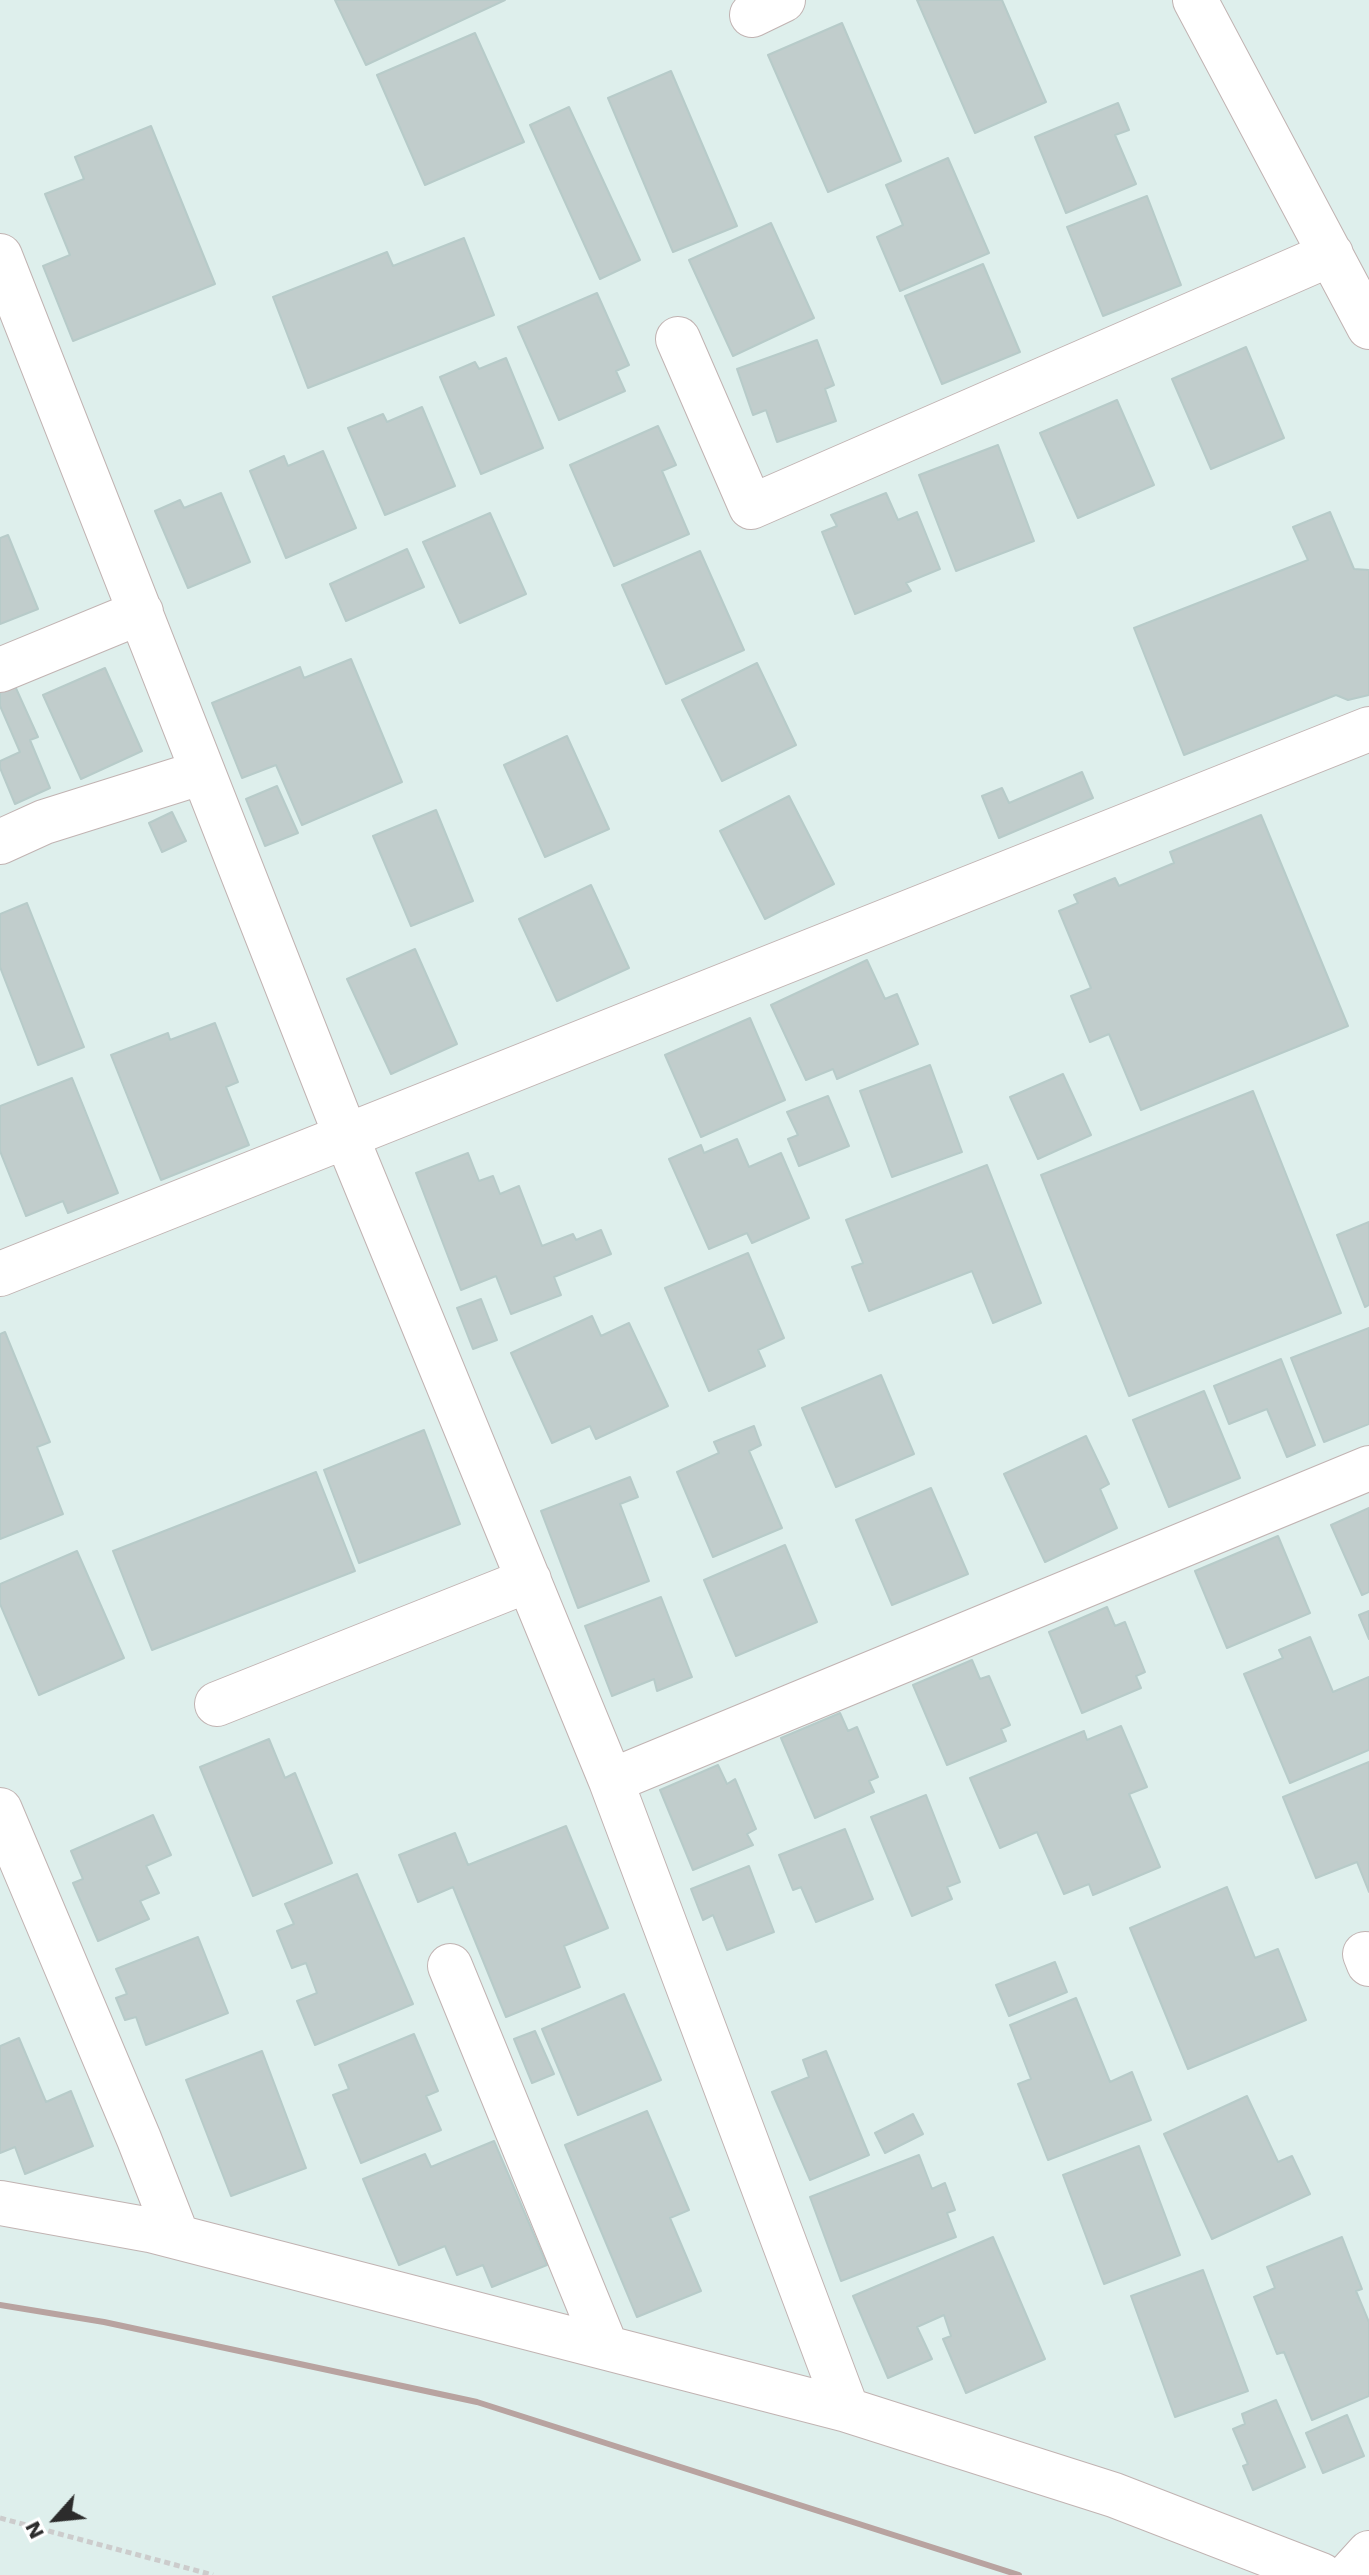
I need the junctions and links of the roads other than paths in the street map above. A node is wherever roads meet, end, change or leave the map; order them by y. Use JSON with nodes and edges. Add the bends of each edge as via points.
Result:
{"nodes":[{"id":1,"x":1195,"y":0,"type":"edge"},
{"id":2,"x":1331,"y":254,"type":"junction"},
{"id":3,"x":0,"y":258,"type":"edge"},
{"id":4,"x":1369,"y":327,"type":"edge"},
{"id":5,"x":678,"y":339,"type":"dead end"},
{"id":6,"x":141,"y":612,"type":"junction"},
{"id":7,"x":0,"y":670,"type":"edge"},
{"id":8,"x":1369,"y":729,"type":"edge"},
{"id":9,"x":203,"y":772,"type":"junction"},
{"id":10,"x":0,"y":842,"type":"edge"},
{"id":11,"x":346,"y":1136,"type":"junction"},
{"id":12,"x":0,"y":1274,"type":"edge"},
{"id":13,"x":1369,"y":1468,"type":"edge"},
{"id":14,"x":529,"y":1580,"type":"junction"},
{"id":15,"x":217,"y":1704,"type":"dead end"},
{"id":16,"x":611,"y":1781,"type":"junction"},
{"id":17,"x":0,"y":1810,"type":"edge"},
{"id":18,"x":450,"y":1966,"type":"dead end"},
{"id":19,"x":0,"y":2203,"type":"edge"},
{"id":20,"x":177,"y":2236,"type":"junction"},
{"id":21,"x":606,"y":2347,"type":"junction"},
{"id":22,"x":847,"y":2410,"type":"junction"},
{"id":23,"x":1369,"y":2553,"type":"edge"},
{"id":24,"x":1321,"y":2575,"type":"edge"},
{"id":25,"x":1349,"y":2575,"type":"edge"}],
"edges":[{"from":1,"to":2,"type":"street"},
{"from":2,"to":4,"type":"street"},
{"from":2,"to":5,"type":"street","via":[[751,507]]},
{"from":3,"to":6,"type":"street"},
{"from":6,"to":7,"type":"street"},
{"from":6,"to":9,"type":"street"},
{"from":8,"to":11,"type":"street"},
{"from":9,"to":10,"type":"street","via":[[44,822]]},
{"from":9,"to":11,"type":"street"},
{"from":11,"to":12,"type":"street"},
{"from":11,"to":14,"type":"street"},
{"from":13,"to":16,"type":"street"},
{"from":14,"to":15,"type":"street"},
{"from":14,"to":16,"type":"street"},
{"from":16,"to":22,"type":"street"},
{"from":17,"to":20,"type":"street"},
{"from":18,"to":21,"type":"street"},
{"from":19,"to":20,"type":"street"},
{"from":20,"to":21,"type":"street"},
{"from":21,"to":22,"type":"street"},
{"from":22,"to":24,"type":"street","via":[[1114,2495]]},
{"from":23,"to":25,"type":"street"}]}
